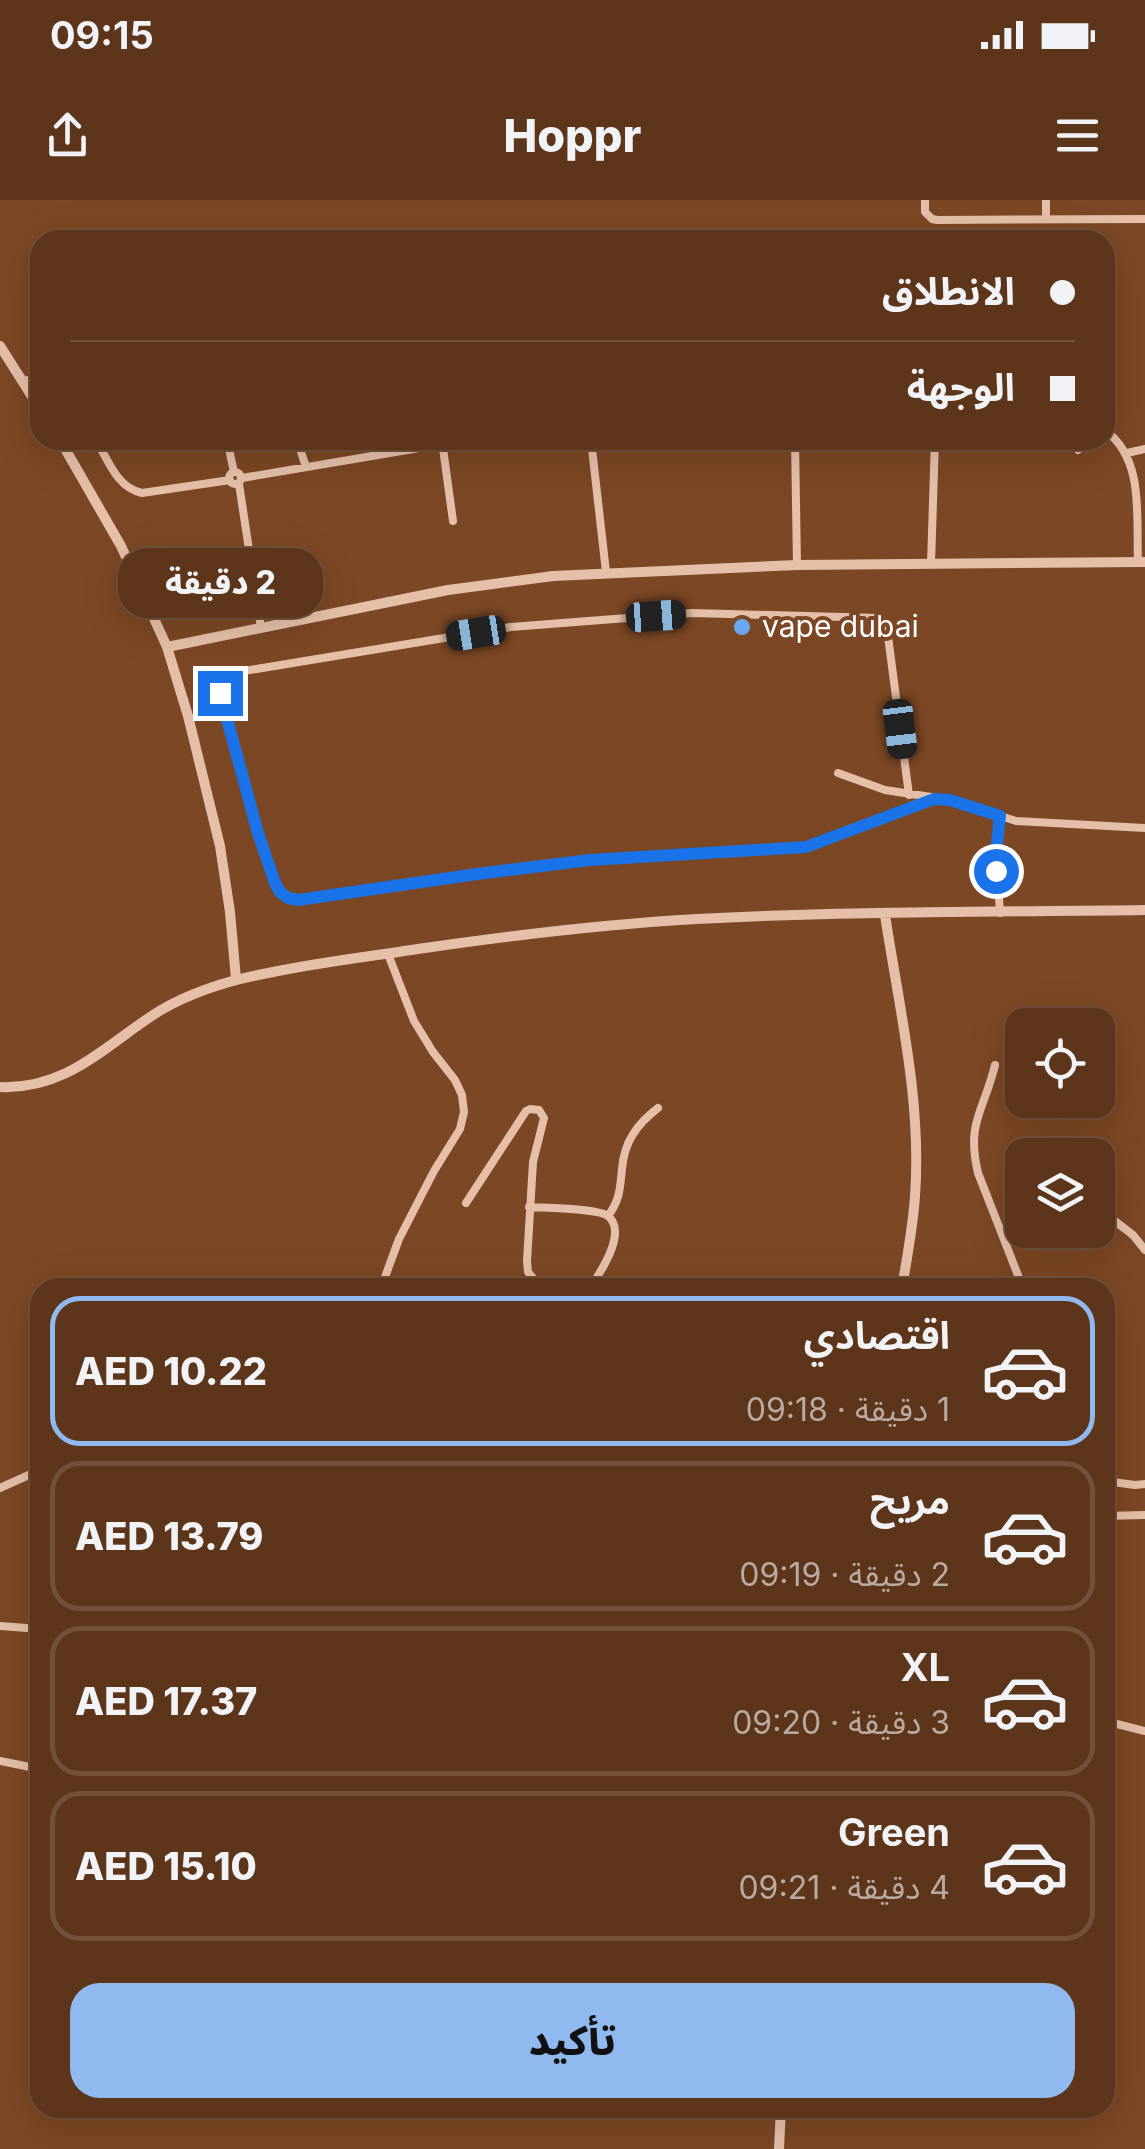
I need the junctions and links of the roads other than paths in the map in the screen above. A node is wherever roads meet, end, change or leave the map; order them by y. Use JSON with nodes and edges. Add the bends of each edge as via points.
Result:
{"nodes":[{"id":1,"x":925,"y":200,"type":"edge"},
{"id":2,"x":1046,"y":200,"type":"edge"},
{"id":3,"x":1145,"y":219,"type":"edge"},
{"id":4,"x":1046,"y":220,"type":"junction"},
{"id":5,"x":0,"y":346,"type":"edge"},
{"id":6,"x":30,"y":380,"type":"edge"},
{"id":7,"x":23,"y":381,"type":"junction"},
{"id":8,"x":30,"y":392,"type":"edge"},
{"id":9,"x":1115,"y":438,"type":"edge"},
{"id":10,"x":1145,"y":449,"type":"edge"},
{"id":11,"x":66,"y":450,"type":"edge"},
{"id":12,"x":102,"y":450,"type":"edge"},
{"id":13,"x":229,"y":450,"type":"edge"},
{"id":14,"x":300,"y":450,"type":"edge"},
{"id":15,"x":398,"y":450,"type":"edge"},
{"id":16,"x":443,"y":450,"type":"edge"},
{"id":17,"x":592,"y":450,"type":"edge"},
{"id":18,"x":795,"y":450,"type":"edge"},
{"id":19,"x":935,"y":450,"type":"edge"},
{"id":20,"x":1127,"y":453,"type":"junction"},
{"id":21,"x":306,"y":467,"type":"junction"},
{"id":22,"x":236,"y":478,"type":"junction"},
{"id":23,"x":453,"y":520,"type":"dead end"},
{"id":24,"x":1142,"y":562,"type":"edge"},
{"id":25,"x":930,"y":564,"type":"junction"},
{"id":26,"x":796,"y":566,"type":"junction"},
{"id":27,"x":606,"y":572,"type":"junction"},
{"id":28,"x":261,"y":628,"type":"junction"},
{"id":29,"x":166,"y":646,"type":"junction"},
{"id":30,"x":838,"y":773,"type":"dead end"},
{"id":31,"x":909,"y":795,"type":"junction"},
{"id":32,"x":934,"y":799,"type":"junction"},
{"id":33,"x":1000,"y":816,"type":"junction"},
{"id":34,"x":1145,"y":828,"type":"edge"},
{"id":35,"x":1145,"y":910,"type":"edge"},
{"id":36,"x":1000,"y":912,"type":"junction"},
{"id":37,"x":885,"y":914,"type":"junction"},
{"id":38,"x":388,"y":954,"type":"junction"},
{"id":39,"x":236,"y":979,"type":"junction"},
{"id":40,"x":995,"y":1064,"type":"dead end"},
{"id":41,"x":0,"y":1086,"type":"edge"},
{"id":42,"x":658,"y":1108,"type":"dead end"},
{"id":43,"x":466,"y":1203,"type":"dead end"},
{"id":44,"x":529,"y":1207,"type":"junction"},
{"id":45,"x":608,"y":1216,"type":"junction"},
{"id":46,"x":1115,"y":1222,"type":"edge"},
{"id":47,"x":1145,"y":1250,"type":"edge"},
{"id":48,"x":385,"y":1278,"type":"edge"},
{"id":49,"x":533,"y":1278,"type":"edge"},
{"id":50,"x":597,"y":1278,"type":"edge"},
{"id":51,"x":904,"y":1278,"type":"edge"},
{"id":52,"x":1018,"y":1278,"type":"edge"},
{"id":53,"x":30,"y":1474,"type":"edge"},
{"id":54,"x":1115,"y":1482,"type":"edge"},
{"id":55,"x":1145,"y":1484,"type":"edge"},
{"id":56,"x":0,"y":1488,"type":"edge"},
{"id":57,"x":1115,"y":1516,"type":"edge"},
{"id":58,"x":1145,"y":1516,"type":"edge"},
{"id":59,"x":0,"y":1626,"type":"edge"},
{"id":60,"x":30,"y":1629,"type":"edge"},
{"id":61,"x":1115,"y":1724,"type":"edge"},
{"id":62,"x":1145,"y":1731,"type":"edge"},
{"id":63,"x":0,"y":1761,"type":"edge"},
{"id":64,"x":30,"y":1767,"type":"edge"},
{"id":65,"x":781,"y":2118,"type":"edge"},
{"id":66,"x":779,"y":2149,"type":"edge"}],
"edges":[{"from":1,"to":4,"type":"lane","via":[[932,219]]},
{"from":2,"to":4,"type":"lane"},
{"from":3,"to":4,"type":"lane"},
{"from":5,"to":7,"type":"street"},
{"from":6,"to":7,"type":"lane"},
{"from":7,"to":8,"type":"street"},
{"from":9,"to":20,"type":"lane"},
{"from":10,"to":20,"type":"lane"},
{"from":11,"to":29,"type":"street","via":[[121,546]]},
{"from":12,"to":22,"type":"lane","via":[[132,491]]},
{"from":13,"to":22,"type":"lane"},
{"from":14,"to":21,"type":"lane"},
{"from":15,"to":21,"type":"lane"},
{"from":16,"to":23,"type":"lane"},
{"from":17,"to":27,"type":"lane"},
{"from":18,"to":26,"type":"lane"},
{"from":19,"to":25,"type":"lane"},
{"from":20,"to":24,"type":"lane"},
{"from":21,"to":22,"type":"lane"},
{"from":22,"to":28,"type":"lane"},
{"from":24,"to":25,"type":"street"},
{"from":25,"to":26,"type":"street"},
{"from":26,"to":27,"type":"street"},
{"from":27,"to":28,"type":"street","via":[[448,590]]},
{"from":28,"to":29,"type":"street"},
{"from":29,"to":39,"type":"street","via":[[220,846]]},
{"from":30,"to":31,"type":"lane"},
{"from":31,"to":32,"type":"lane"},
{"from":31,"to":32,"type":"lane","via":[[887,629],[878,618],[692,613],[511,627],[232,673],[218,688],[275,883],[298,900],[590,860],[806,847]]},
{"from":32,"to":33,"type":"lane"},
{"from":33,"to":34,"type":"lane","via":[[1035,824]]},
{"from":33,"to":36,"type":"lane"},
{"from":35,"to":36,"type":"street"},
{"from":36,"to":37,"type":"street"},
{"from":37,"to":38,"type":"street","via":[[614,925]]},
{"from":37,"to":51,"type":"street","via":[[916,1137],[916,1197]]},
{"from":38,"to":39,"type":"street"},
{"from":38,"to":48,"type":"lane","via":[[414,1021],[455,1080],[464,1112]]},
{"from":39,"to":41,"type":"street","via":[[164,1008],[74,1071]]},
{"from":40,"to":52,"type":"lane","via":[[976,1117],[974,1154]]},
{"from":42,"to":45,"type":"lane","via":[[632,1133],[620,1197]]},
{"from":43,"to":44,"type":"lane","via":[[526,1111],[535,1108],[544,1118]]},
{"from":44,"to":45,"type":"lane"},
{"from":44,"to":49,"type":"lane"},
{"from":45,"to":50,"type":"lane","via":[[615,1229],[612,1250]]},
{"from":46,"to":47,"type":"lane"},
{"from":53,"to":56,"type":"lane"},
{"from":54,"to":55,"type":"lane"},
{"from":57,"to":58,"type":"lane"},
{"from":59,"to":60,"type":"lane"},
{"from":61,"to":62,"type":"lane"},
{"from":63,"to":64,"type":"lane"},
{"from":65,"to":66,"type":"street"}]}
